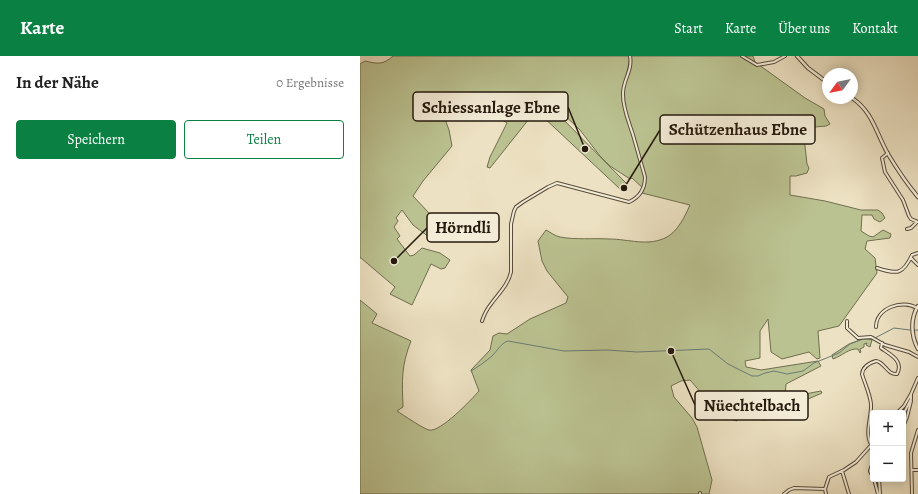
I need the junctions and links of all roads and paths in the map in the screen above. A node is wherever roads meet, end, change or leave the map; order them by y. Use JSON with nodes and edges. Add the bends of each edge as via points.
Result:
{"nodes":[{"id":1,"x":630,"y":56,"type":"edge"},
{"id":2,"x":742,"y":56,"type":"edge"},
{"id":3,"x":786,"y":56,"type":"edge"},
{"id":4,"x":797,"y":56,"type":"edge"},
{"id":5,"x":822,"y":78,"type":"edge"},
{"id":6,"x":858,"y":103,"type":"edge"},
{"id":7,"x":888,"y":154,"type":"junction"},
{"id":8,"x":917,"y":195,"type":"edge"},
{"id":9,"x":918,"y":222,"type":"edge"},
{"id":10,"x":907,"y":229,"type":"dead end"},
{"id":11,"x":918,"y":253,"type":"edge"},
{"id":12,"x":911,"y":258,"type":"junction"},
{"id":13,"x":918,"y":265,"type":"edge"},
{"id":14,"x":877,"y":268,"type":"dead end"},
{"id":15,"x":917,"y":307,"type":"edge"},
{"id":16,"x":482,"y":321,"type":"dead end"},
{"id":17,"x":847,"y":321,"type":"dead end"},
{"id":18,"x":876,"y":327,"type":"dead end"},
{"id":19,"x":882,"y":343,"type":"junction"},
{"id":20,"x":918,"y":349,"type":"edge"},
{"id":21,"x":918,"y":357,"type":"edge"},
{"id":22,"x":918,"y":378,"type":"edge"},
{"id":23,"x":911,"y":394,"type":"junction"},
{"id":24,"x":911,"y":400,"type":"junction"},
{"id":25,"x":871,"y":410,"type":"edge"},
{"id":26,"x":900,"y":410,"type":"edge"},
{"id":27,"x":906,"y":410,"type":"edge"},
{"id":28,"x":870,"y":420,"type":"edge"},
{"id":29,"x":906,"y":421,"type":"edge"},
{"id":30,"x":918,"y":430,"type":"edge"},
{"id":31,"x":870,"y":443,"type":"edge"},
{"id":32,"x":871,"y":446,"type":"edge"},
{"id":33,"x":912,"y":470,"type":"junction"},
{"id":34,"x":918,"y":470,"type":"edge"},
{"id":35,"x":842,"y":471,"type":"junction"},
{"id":36,"x":874,"y":482,"type":"edge"},
{"id":37,"x":879,"y":482,"type":"edge"},
{"id":38,"x":824,"y":489,"type":"junction"},
{"id":39,"x":784,"y":494,"type":"edge"},
{"id":40,"x":826,"y":494,"type":"edge"},
{"id":41,"x":849,"y":494,"type":"edge"},
{"id":42,"x":879,"y":494,"type":"edge"},
{"id":43,"x":912,"y":494,"type":"edge"}],
"edges":[{"from":1,"to":16,"type":"street","via":[[630,72],[622,95],[645,185],[636,198],[629,202],[558,183],[516,207],[511,224],[510,278],[490,305]]},
{"from":2,"to":3,"type":"street","via":[[757,65],[774,62]]},
{"from":4,"to":5,"type":"street"},
{"from":6,"to":7,"type":"street","via":[[866,109]]},
{"from":7,"to":8,"type":"street"},
{"from":7,"to":9,"type":"street","via":[[882,158],[885,172],[903,200],[909,216]]},
{"from":9,"to":10,"type":"street"},
{"from":11,"to":12,"type":"street"},
{"from":12,"to":13,"type":"street"},
{"from":12,"to":14,"type":"street","via":[[906,268],[901,271]]},
{"from":15,"to":18,"type":"street","via":[[901,304],[887,309],[878,317]]},
{"from":15,"to":20,"type":"street","via":[[912,332]]},
{"from":17,"to":19,"type":"street","via":[[847,328],[854,336],[871,338]]},
{"from":19,"to":21,"type":"street"},
{"from":19,"to":25,"type":"street","via":[[882,348],[899,363],[899,369],[897,374],[890,373],[876,361],[863,369]]},
{"from":22,"to":23,"type":"street"},
{"from":23,"to":24,"type":"street"},
{"from":23,"to":26,"type":"street"},
{"from":24,"to":27,"type":"street"},
{"from":24,"to":29,"type":"street"},
{"from":28,"to":31,"type":"street"},
{"from":30,"to":33,"type":"street","via":[[911,453]]},
{"from":32,"to":35,"type":"street","via":[[856,462]]},
{"from":33,"to":34,"type":"street"},
{"from":33,"to":43,"type":"street"},
{"from":35,"to":38,"type":"street","via":[[829,477]]},
{"from":35,"to":41,"type":"street"},
{"from":36,"to":42,"type":"street"},
{"from":37,"to":42,"type":"street"},
{"from":38,"to":39,"type":"street","via":[[794,488]]},
{"from":38,"to":40,"type":"street"}]}
